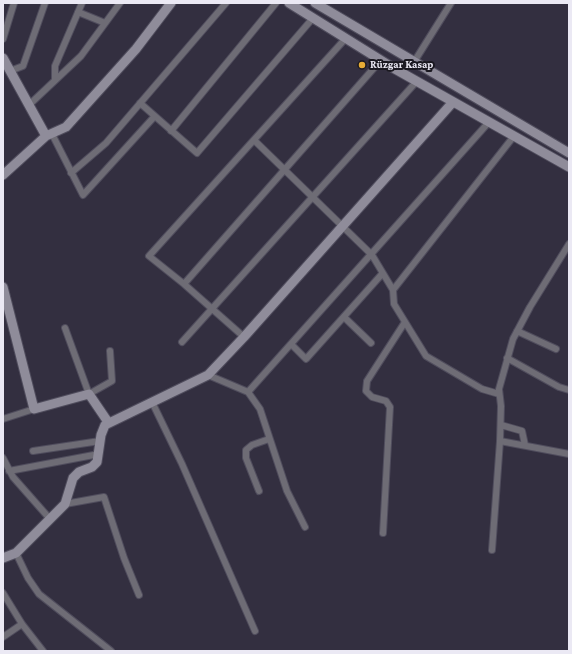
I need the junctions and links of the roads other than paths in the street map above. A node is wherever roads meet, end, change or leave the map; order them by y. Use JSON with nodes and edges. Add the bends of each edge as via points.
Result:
{"nodes":[{"id":1,"x":14,"y":3,"type":"edge"},
{"id":2,"x":45,"y":3,"type":"edge"},
{"id":3,"x":82,"y":3,"type":"edge"},
{"id":4,"x":120,"y":3,"type":"edge"},
{"id":5,"x":171,"y":3,"type":"edge"},
{"id":6,"x":226,"y":3,"type":"edge"},
{"id":7,"x":276,"y":3,"type":"edge"},
{"id":8,"x":288,"y":3,"type":"edge"},
{"id":9,"x":315,"y":3,"type":"edge"},
{"id":10,"x":451,"y":3,"type":"edge"},
{"id":11,"x":78,"y":12,"type":"junction"},
{"id":12,"x":313,"y":18,"type":"junction"},
{"id":13,"x":105,"y":23,"type":"junction"},
{"id":14,"x":346,"y":38,"type":"junction"},
{"id":15,"x":3,"y":39,"type":"edge"},
{"id":16,"x":4,"y":60,"type":"edge"},
{"id":17,"x":381,"y":60,"type":"junction"},
{"id":18,"x":414,"y":62,"type":"junction"},
{"id":19,"x":10,"y":71,"type":"junction"},
{"id":20,"x":55,"y":80,"type":"junction"},
{"id":21,"x":417,"y":81,"type":"junction"},
{"id":22,"x":453,"y":102,"type":"junction"},
{"id":23,"x":140,"y":103,"type":"junction"},
{"id":24,"x":30,"y":104,"type":"junction"},
{"id":25,"x":154,"y":117,"type":"junction"},
{"id":26,"x":489,"y":122,"type":"junction"},
{"id":27,"x":171,"y":131,"type":"junction"},
{"id":28,"x":49,"y":135,"type":"junction"},
{"id":29,"x":514,"y":136,"type":"junction"},
{"id":30,"x":254,"y":141,"type":"junction"},
{"id":31,"x":569,"y":153,"type":"edge"},
{"id":32,"x":569,"y":167,"type":"edge"},
{"id":33,"x":284,"y":170,"type":"junction"},
{"id":34,"x":71,"y":173,"type":"junction"},
{"id":35,"x":3,"y":174,"type":"edge"},
{"id":36,"x":312,"y":197,"type":"junction"},
{"id":37,"x":342,"y":227,"type":"junction"},
{"id":38,"x":569,"y":244,"type":"edge"},
{"id":39,"x":372,"y":255,"type":"junction"},
{"id":40,"x":382,"y":274,"type":"junction"},
{"id":41,"x":184,"y":284,"type":"junction"},
{"id":42,"x":3,"y":287,"type":"edge"},
{"id":43,"x":393,"y":290,"type":"junction"},
{"id":44,"x":212,"y":309,"type":"junction"},
{"id":45,"x":344,"y":317,"type":"junction"},
{"id":46,"x":405,"y":322,"type":"junction"},
{"id":47,"x":65,"y":328,"type":"dead end"},
{"id":48,"x":517,"y":331,"type":"junction"},
{"id":49,"x":244,"y":337,"type":"junction"},
{"id":50,"x":182,"y":342,"type":"dead end"},
{"id":51,"x":371,"y":343,"type":"dead end"},
{"id":52,"x":292,"y":345,"type":"junction"},
{"id":53,"x":556,"y":349,"type":"dead end"},
{"id":54,"x":110,"y":351,"type":"dead end"},
{"id":55,"x":507,"y":358,"type":"junction"},
{"id":56,"x":208,"y":375,"type":"junction"},
{"id":57,"x":569,"y":390,"type":"edge"},
{"id":58,"x":248,"y":392,"type":"junction"},
{"id":59,"x":89,"y":394,"type":"junction"},
{"id":60,"x":500,"y":394,"type":"junction"},
{"id":61,"x":152,"y":402,"type":"junction"},
{"id":62,"x":34,"y":409,"type":"junction"},
{"id":63,"x":3,"y":419,"type":"edge"},
{"id":64,"x":108,"y":422,"type":"junction"},
{"id":65,"x":501,"y":425,"type":"junction"},
{"id":66,"x":269,"y":439,"type":"junction"},
{"id":67,"x":100,"y":441,"type":"junction"},
{"id":68,"x":500,"y":441,"type":"junction"},
{"id":69,"x":525,"y":446,"type":"junction"},
{"id":70,"x":32,"y":451,"type":"dead end"},
{"id":71,"x":98,"y":454,"type":"junction"},
{"id":72,"x":569,"y":454,"type":"edge"},
{"id":73,"x":3,"y":458,"type":"edge"},
{"id":74,"x":9,"y":471,"type":"junction"},
{"id":75,"x":258,"y":491,"type":"dead end"},
{"id":76,"x":65,"y":504,"type":"junction"},
{"id":77,"x":50,"y":519,"type":"junction"},
{"id":78,"x":305,"y":527,"type":"dead end"},
{"id":79,"x":383,"y":533,"type":"dead end"},
{"id":80,"x":492,"y":550,"type":"dead end"},
{"id":81,"x":16,"y":553,"type":"junction"},
{"id":82,"x":3,"y":558,"type":"edge"},
{"id":83,"x":3,"y":593,"type":"edge"},
{"id":84,"x":140,"y":595,"type":"dead end"},
{"id":85,"x":22,"y":624,"type":"junction"},
{"id":86,"x":255,"y":631,"type":"dead end"},
{"id":87,"x":3,"y":637,"type":"edge"},
{"id":88,"x":43,"y":651,"type":"edge"},
{"id":89,"x":111,"y":651,"type":"edge"}],
"edges":[{"from":1,"to":15,"type":"street"},
{"from":2,"to":19,"type":"street","via":[[23,66]]},
{"from":3,"to":11,"type":"street"},
{"from":4,"to":13,"type":"street"},
{"from":5,"to":28,"type":"street","via":[[136,49],[66,127]]},
{"from":6,"to":23,"type":"street"},
{"from":7,"to":27,"type":"street"},
{"from":8,"to":12,"type":"street"},
{"from":9,"to":18,"type":"street"},
{"from":10,"to":18,"type":"street"},
{"from":11,"to":13,"type":"street"},
{"from":11,"to":20,"type":"street","via":[[55,66]]},
{"from":12,"to":14,"type":"street"},
{"from":12,"to":27,"type":"street","via":[[196,153]]},
{"from":13,"to":20,"type":"street","via":[[81,56]]},
{"from":14,"to":17,"type":"street"},
{"from":14,"to":30,"type":"street"},
{"from":16,"to":19,"type":"street"},
{"from":17,"to":21,"type":"street"},
{"from":17,"to":33,"type":"street"},
{"from":18,"to":31,"type":"street"},
{"from":19,"to":24,"type":"street"},
{"from":20,"to":24,"type":"street"},
{"from":21,"to":22,"type":"street"},
{"from":21,"to":36,"type":"street"},
{"from":22,"to":26,"type":"street"},
{"from":22,"to":37,"type":"street"},
{"from":23,"to":25,"type":"street"},
{"from":23,"to":34,"type":"street","via":[[106,144]]},
{"from":24,"to":28,"type":"street"},
{"from":25,"to":27,"type":"street"},
{"from":25,"to":34,"type":"street","via":[[83,195]]},
{"from":26,"to":29,"type":"street"},
{"from":26,"to":39,"type":"street"},
{"from":28,"to":34,"type":"street"},
{"from":28,"to":35,"type":"street"},
{"from":29,"to":32,"type":"street"},
{"from":29,"to":43,"type":"street"},
{"from":30,"to":33,"type":"street"},
{"from":30,"to":41,"type":"street","via":[[149,256]]},
{"from":33,"to":36,"type":"street"},
{"from":33,"to":41,"type":"street"},
{"from":36,"to":37,"type":"street"},
{"from":36,"to":44,"type":"street"},
{"from":37,"to":39,"type":"street"},
{"from":37,"to":49,"type":"street"},
{"from":38,"to":48,"type":"street"},
{"from":39,"to":40,"type":"street"},
{"from":39,"to":52,"type":"street"},
{"from":40,"to":43,"type":"street"},
{"from":40,"to":45,"type":"street"},
{"from":41,"to":44,"type":"street"},
{"from":42,"to":62,"type":"street"},
{"from":43,"to":46,"type":"street","via":[[394,304]]},
{"from":44,"to":49,"type":"street"},
{"from":44,"to":50,"type":"street"},
{"from":45,"to":51,"type":"street"},
{"from":45,"to":52,"type":"street","via":[[306,359]]},
{"from":46,"to":60,"type":"street","via":[[426,356],[482,389]]},
{"from":46,"to":79,"type":"street","via":[[367,381],[366,392],[372,397],[386,401],[390,407]]},
{"from":47,"to":59,"type":"street"},
{"from":48,"to":53,"type":"street"},
{"from":48,"to":55,"type":"street"},
{"from":49,"to":56,"type":"street"},
{"from":52,"to":58,"type":"street"},
{"from":54,"to":59,"type":"street","via":[[112,381]]},
{"from":55,"to":57,"type":"street"},
{"from":55,"to":60,"type":"street"},
{"from":56,"to":58,"type":"street"},
{"from":56,"to":61,"type":"street"},
{"from":58,"to":66,"type":"street","via":[[260,409]]},
{"from":59,"to":62,"type":"street"},
{"from":59,"to":64,"type":"street"},
{"from":60,"to":65,"type":"street"},
{"from":61,"to":64,"type":"street"},
{"from":61,"to":86,"type":"street"},
{"from":62,"to":63,"type":"street"},
{"from":64,"to":67,"type":"street","via":[[102,430]]},
{"from":65,"to":68,"type":"street"},
{"from":65,"to":69,"type":"street","via":[[522,431]]},
{"from":66,"to":75,"type":"street","via":[[246,450],[246,458]]},
{"from":66,"to":78,"type":"street","via":[[287,491]]},
{"from":67,"to":70,"type":"street"},
{"from":67,"to":71,"type":"street"},
{"from":68,"to":69,"type":"street"},
{"from":68,"to":80,"type":"street"},
{"from":69,"to":72,"type":"street"},
{"from":71,"to":74,"type":"street"},
{"from":71,"to":76,"type":"street","via":[[95,465],[79,472],[73,478]]},
{"from":73,"to":74,"type":"street"},
{"from":74,"to":77,"type":"street"},
{"from":76,"to":77,"type":"street"},
{"from":76,"to":84,"type":"street","via":[[104,497],[124,558]]},
{"from":77,"to":81,"type":"street"},
{"from":81,"to":82,"type":"street"},
{"from":81,"to":89,"type":"street","via":[[39,594]]},
{"from":83,"to":85,"type":"street"},
{"from":85,"to":87,"type":"street"},
{"from":85,"to":88,"type":"street"}]}
